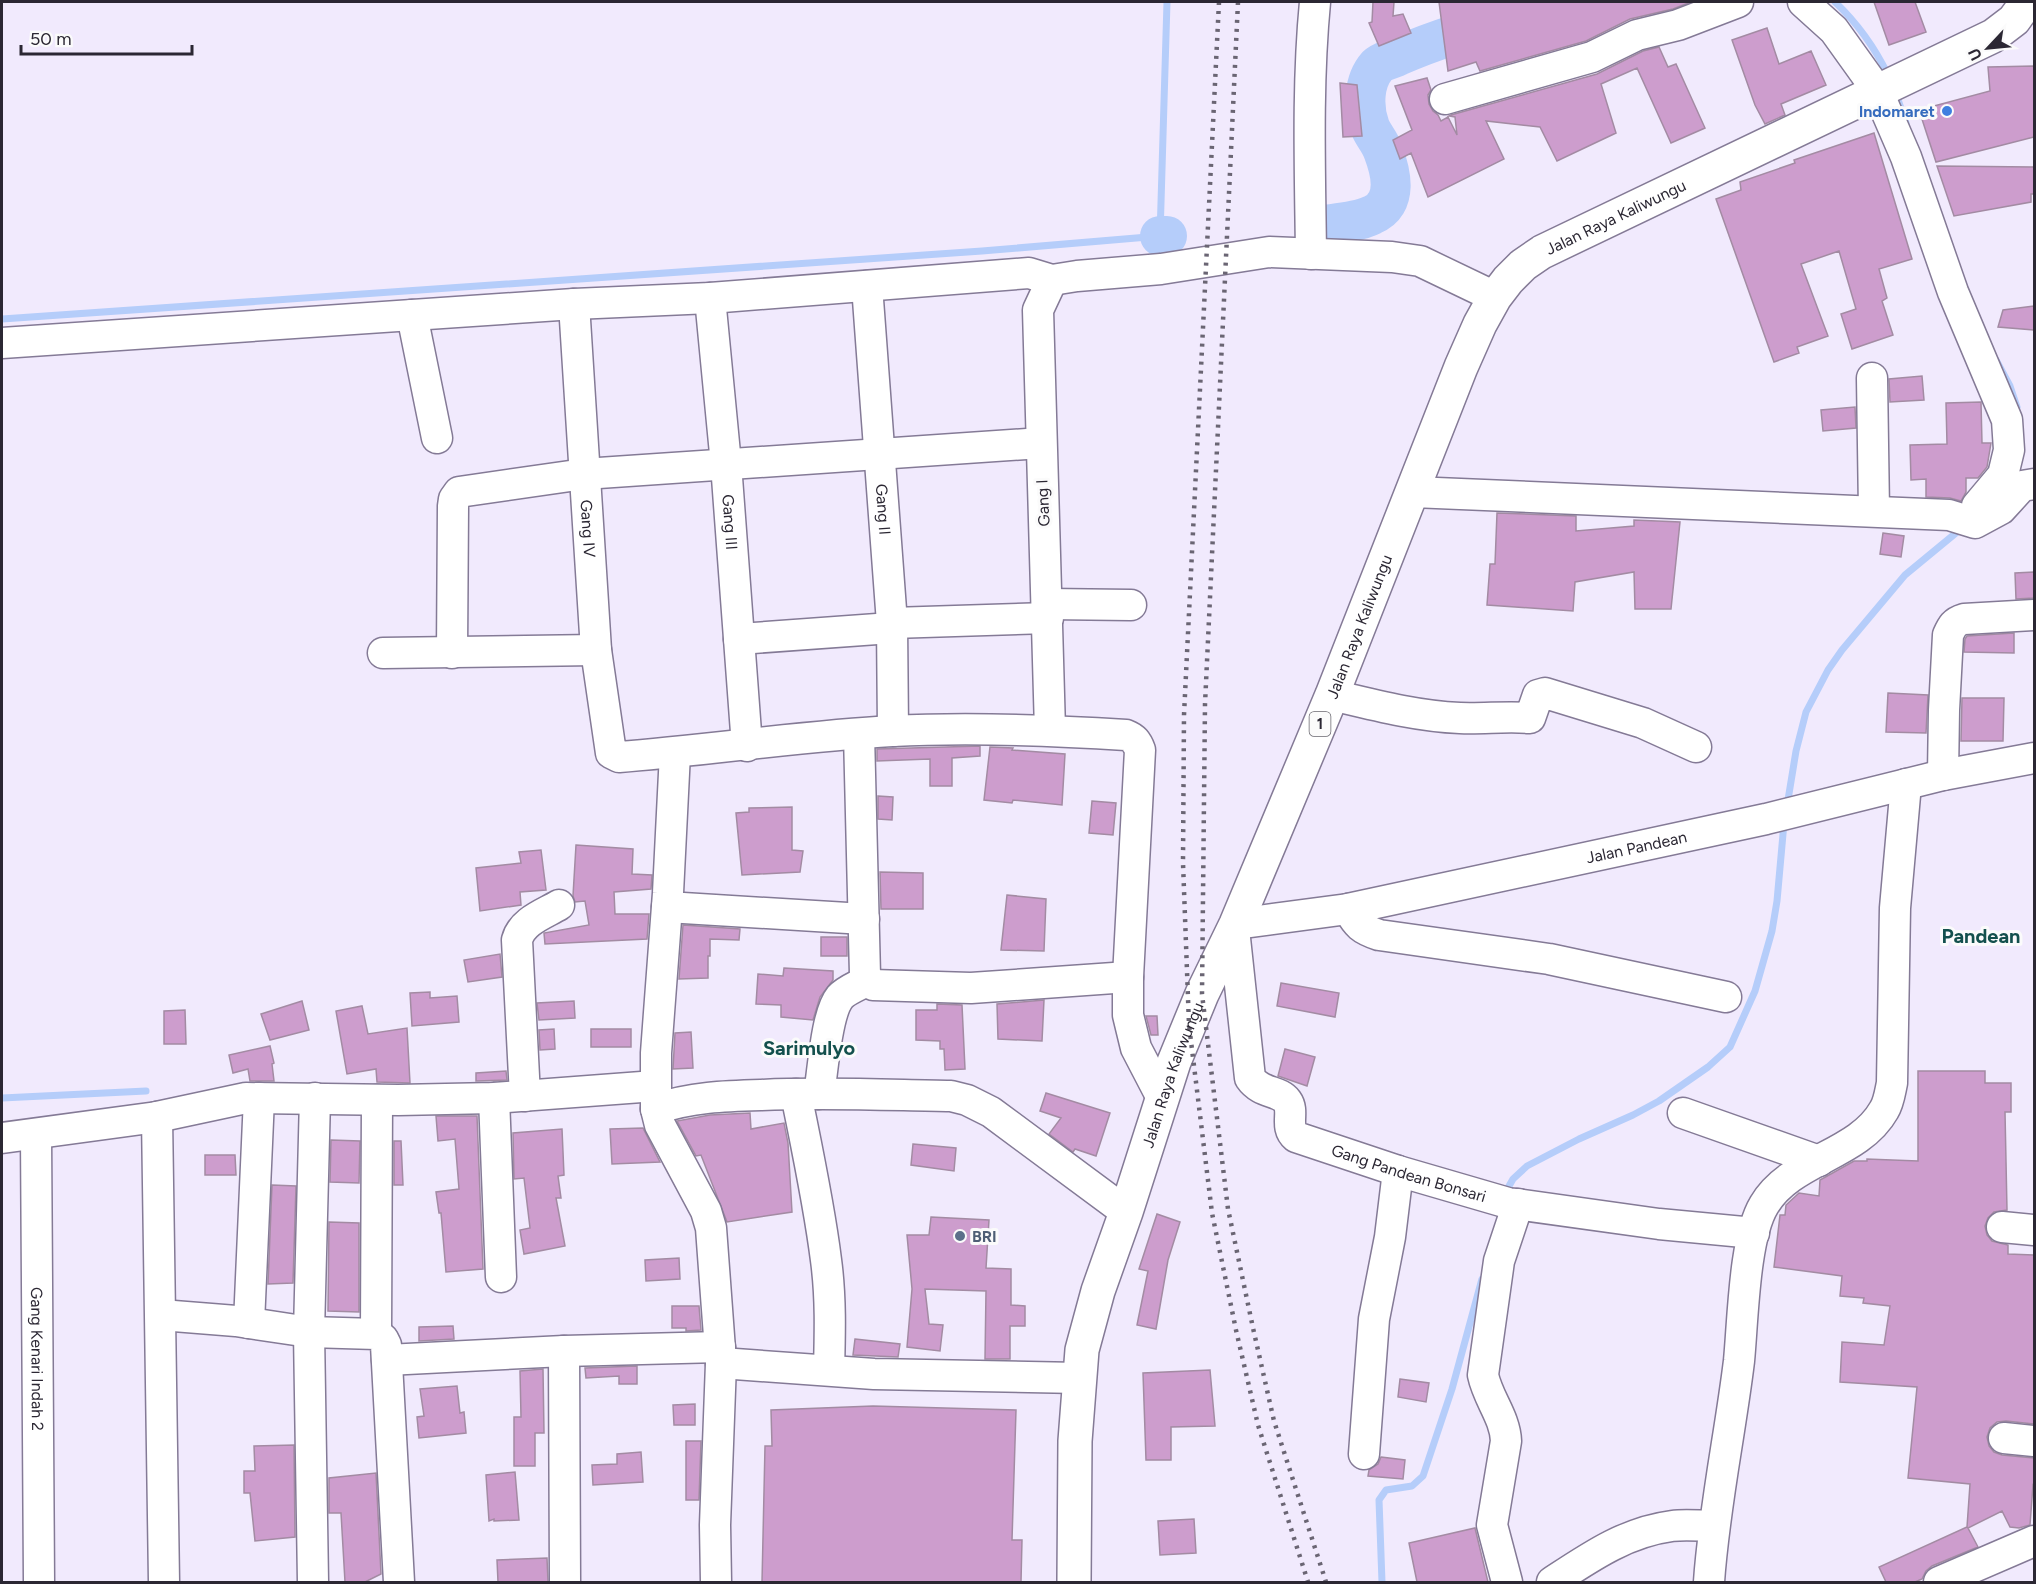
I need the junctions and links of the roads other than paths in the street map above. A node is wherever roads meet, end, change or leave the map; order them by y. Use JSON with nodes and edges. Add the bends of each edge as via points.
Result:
{"nodes":[{"id":1,"x":1315,"y":2,"type":"edge"},
{"id":2,"x":1738,"y":2,"type":"edge"},
{"id":3,"x":1803,"y":2,"type":"edge"},
{"id":4,"x":2029,"y":6,"type":"edge"},
{"id":5,"x":1888,"y":85,"type":"junction"},
{"id":6,"x":1445,"y":99,"type":"dead end"},
{"id":7,"x":1311,"y":254,"type":"junction"},
{"id":8,"x":1053,"y":280,"type":"junction"},
{"id":9,"x":867,"y":286,"type":"junction"},
{"id":10,"x":1495,"y":297,"type":"junction"},
{"id":11,"x":710,"y":298,"type":"junction"},
{"id":12,"x":574,"y":304,"type":"junction"},
{"id":13,"x":412,"y":315,"type":"junction"},
{"id":14,"x":2,"y":343,"type":"edge"},
{"id":15,"x":1872,"y":378,"type":"dead end"},
{"id":16,"x":436,"y":438,"type":"dead end"},
{"id":17,"x":1041,"y":443,"type":"junction"},
{"id":18,"x":880,"y":453,"type":"junction"},
{"id":19,"x":726,"y":464,"type":"junction"},
{"id":20,"x":584,"y":474,"type":"junction"},
{"id":21,"x":2034,"y":484,"type":"edge"},
{"id":22,"x":1413,"y":492,"type":"junction"},
{"id":23,"x":1874,"y":511,"type":"junction"},
{"id":24,"x":1967,"y":521,"type":"junction"},
{"id":25,"x":1131,"y":605,"type":"dead end"},
{"id":26,"x":1048,"y":611,"type":"junction"},
{"id":27,"x":2034,"y":615,"type":"edge"},
{"id":28,"x":891,"y":626,"type":"junction"},
{"id":29,"x":739,"y":639,"type":"junction"},
{"id":30,"x":596,"y":650,"type":"junction"},
{"id":31,"x":383,"y":653,"type":"dead end"},
{"id":32,"x":452,"y":653,"type":"junction"},
{"id":33,"x":1332,"y":695,"type":"junction"},
{"id":34,"x":1050,"y":730,"type":"junction"},
{"id":35,"x":893,"y":731,"type":"junction"},
{"id":36,"x":859,"y":734,"type":"junction"},
{"id":37,"x":747,"y":746,"type":"junction"},
{"id":38,"x":1696,"y":747,"type":"dead end"},
{"id":39,"x":675,"y":753,"type":"junction"},
{"id":40,"x":2034,"y":758,"type":"edge"},
{"id":41,"x":1943,"y":775,"type":"junction"},
{"id":42,"x":1906,"y":784,"type":"junction"},
{"id":43,"x":559,"y":905,"type":"dead end"},
{"id":44,"x":667,"y":907,"type":"junction"},
{"id":45,"x":1348,"y":909,"type":"junction"},
{"id":46,"x":864,"y":920,"type":"junction"},
{"id":47,"x":1235,"y":927,"type":"junction"},
{"id":48,"x":1128,"y":977,"type":"junction"},
{"id":49,"x":868,"y":980,"type":"junction"},
{"id":50,"x":1726,"y":997,"type":"dead end"},
{"id":51,"x":808,"y":1094,"type":"junction"},
{"id":52,"x":525,"y":1096,"type":"junction"},
{"id":53,"x":259,"y":1098,"type":"junction"},
{"id":54,"x":315,"y":1098,"type":"junction"},
{"id":55,"x":494,"y":1098,"type":"junction"},
{"id":56,"x":1162,"y":1098,"type":"junction"},
{"id":57,"x":656,"y":1099,"type":"junction"},
{"id":58,"x":377,"y":1100,"type":"junction"},
{"id":59,"x":1683,"y":1113,"type":"dead end"},
{"id":60,"x":157,"y":1117,"type":"junction"},
{"id":61,"x":36,"y":1135,"type":"junction"},
{"id":62,"x":2,"y":1138,"type":"edge"},
{"id":63,"x":1819,"y":1161,"type":"junction"},
{"id":64,"x":1398,"y":1171,"type":"junction"},
{"id":65,"x":1505,"y":1202,"type":"junction"},
{"id":66,"x":1126,"y":1212,"type":"junction"},
{"id":67,"x":2002,"y":1227,"type":"dead end"},
{"id":68,"x":2034,"y":1230,"type":"edge"},
{"id":69,"x":1754,"y":1233,"type":"junction"},
{"id":70,"x":501,"y":1277,"type":"dead end"},
{"id":71,"x":161,"y":1315,"type":"junction"},
{"id":72,"x":249,"y":1323,"type":"junction"},
{"id":73,"x":309,"y":1332,"type":"junction"},
{"id":74,"x":381,"y":1347,"type":"junction"},
{"id":75,"x":564,"y":1351,"type":"junction"},
{"id":76,"x":721,"y":1355,"type":"junction"},
{"id":77,"x":829,"y":1370,"type":"junction"},
{"id":78,"x":1079,"y":1378,"type":"junction"},
{"id":79,"x":2004,"y":1438,"type":"dead end"},
{"id":80,"x":2034,"y":1441,"type":"edge"},
{"id":81,"x":1364,"y":1454,"type":"dead end"},
{"id":82,"x":1714,"y":1526,"type":"junction"},
{"id":83,"x":2034,"y":1541,"type":"edge"},
{"id":84,"x":39,"y":1582,"type":"edge"},
{"id":85,"x":164,"y":1582,"type":"edge"},
{"id":86,"x":313,"y":1582,"type":"edge"},
{"id":87,"x":399,"y":1582,"type":"edge"},
{"id":88,"x":565,"y":1582,"type":"edge"},
{"id":89,"x":716,"y":1582,"type":"edge"},
{"id":90,"x":1074,"y":1582,"type":"edge"},
{"id":91,"x":1508,"y":1582,"type":"edge"},
{"id":92,"x":1552,"y":1582,"type":"edge"},
{"id":93,"x":1708,"y":1582,"type":"edge"},
{"id":94,"x":1939,"y":1582,"type":"edge"}],
"edges":[{"from":1,"to":7,"type":"street","via":[[1310,50]]},
{"from":2,"to":6,"type":"street","via":[[1678,25],[1637,35],[1592,57]]},
{"from":3,"to":5,"type":"street"},
{"from":4,"to":5,"type":"main road","name":"Jalan Raya Kaliwungu","number":"1","via":[[1993,36]]},
{"from":5,"to":10,"type":"main road","name":"Jalan Raya Kaliwungu","number":"1","via":[[1542,252],[1523,265]]},
{"from":5,"to":24,"type":"street","via":[[1906,157],[1953,292],[2007,420],[2009,450],[2003,475]]},
{"from":7,"to":8,"type":"street","via":[[1269,252]]},
{"from":7,"to":10,"type":"street","via":[[1392,256],[1420,261]]},
{"from":8,"to":9,"type":"street","via":[[1029,273]]},
{"from":8,"to":17,"type":"street","name":"Gang I","via":[[1038,310]]},
{"from":9,"to":11,"type":"street"},
{"from":9,"to":18,"type":"street","name":"Gang II"},
{"from":10,"to":22,"type":"main road","name":"Jalan Raya Kaliwungu","number":"1","via":[[1461,367]]},
{"from":11,"to":12,"type":"street"},
{"from":11,"to":19,"type":"street","name":"Gang III"},
{"from":12,"to":13,"type":"street"},
{"from":12,"to":20,"type":"street","name":"Gang IV"},
{"from":13,"to":14,"type":"street"},
{"from":13,"to":16,"type":"street"},
{"from":15,"to":23,"type":"street"},
{"from":17,"to":18,"type":"street"},
{"from":17,"to":26,"type":"street","name":"Gang I"},
{"from":18,"to":19,"type":"street"},
{"from":18,"to":28,"type":"street","name":"Gang II"},
{"from":19,"to":20,"type":"street"},
{"from":19,"to":29,"type":"street","name":"Gang III"},
{"from":20,"to":30,"type":"street","name":"Gang IV"},
{"from":20,"to":32,"type":"street","via":[[465,490],[456,495]]},
{"from":21,"to":24,"type":"street","via":[[2022,486],[2001,509]]},
{"from":22,"to":23,"type":"street"},
{"from":22,"to":33,"type":"main road","name":"Jalan Raya Kaliwungu","number":"1"},
{"from":23,"to":24,"type":"street","via":[[1949,515]]},
{"from":25,"to":26,"type":"street"},
{"from":26,"to":28,"type":"street"},
{"from":26,"to":34,"type":"street","name":"Gang I"},
{"from":27,"to":41,"type":"street","via":[[1964,619],[1951,627]]},
{"from":28,"to":29,"type":"street"},
{"from":28,"to":35,"type":"street","name":"Gang II"},
{"from":29,"to":37,"type":"street","name":"Gang III"},
{"from":30,"to":32,"type":"street"},
{"from":30,"to":39,"type":"street","name":"Gang IV","via":[[611,753],[619,757]]},
{"from":31,"to":32,"type":"street"},
{"from":33,"to":38,"type":"street","via":[[1419,714],[1530,718],[1538,695],[1543,693],[1643,723]]},
{"from":33,"to":47,"type":"main road","name":"Jalan Raya Kaliwungu","number":"1"},
{"from":34,"to":35,"type":"street"},
{"from":34,"to":48,"type":"street","via":[[1126,735],[1140,750]]},
{"from":35,"to":36,"type":"street"},
{"from":36,"to":37,"type":"street"},
{"from":36,"to":46,"type":"street"},
{"from":37,"to":39,"type":"street"},
{"from":39,"to":44,"type":"street"},
{"from":40,"to":41,"type":"street","name":"Jalan Pandean"},
{"from":41,"to":42,"type":"street","name":"Jalan Pandean"},
{"from":42,"to":45,"type":"street","name":"Jalan Pandean","via":[[1766,819]]},
{"from":42,"to":63,"type":"street","via":[[1895,908],[1892,1083],[1886,1107],[1878,1119],[1852,1143]]},
{"from":43,"to":52,"type":"street","via":[[529,923],[517,940]]},
{"from":44,"to":46,"type":"street"},
{"from":44,"to":57,"type":"street"},
{"from":45,"to":47,"type":"street","name":"Jalan Pandean"},
{"from":45,"to":50,"type":"street","via":[[1356,924],[1379,935],[1549,959]]},
{"from":46,"to":49,"type":"street"},
{"from":47,"to":56,"type":"main road","name":"Jalan Raya Kaliwungu","number":"1","via":[[1202,994]]},
{"from":47,"to":64,"type":"street","name":"Gang Pandean Bonsari","via":[[1250,1078],[1262,1090],[1282,1096],[1287,1102],[1291,1109],[1290,1129],[1296,1137]]},
{"from":48,"to":49,"type":"street","via":[[971,988],[883,986]]},
{"from":48,"to":56,"type":"street","via":[[1132,1036]]},
{"from":49,"to":51,"type":"street","via":[[840,997]]},
{"from":51,"to":57,"type":"street"},
{"from":51,"to":66,"type":"street","via":[[951,1096],[966,1100],[991,1112]]},
{"from":51,"to":77,"type":"street","via":[[810,1163],[830,1306]]},
{"from":52,"to":55,"type":"street"},
{"from":52,"to":57,"type":"street"},
{"from":53,"to":54,"type":"street"},
{"from":53,"to":60,"type":"street"},
{"from":53,"to":72,"type":"street"},
{"from":54,"to":58,"type":"street"},
{"from":54,"to":73,"type":"street"},
{"from":55,"to":58,"type":"street"},
{"from":55,"to":70,"type":"street"},
{"from":56,"to":66,"type":"main road","name":"Jalan Raya Kaliwungu","number":"1"},
{"from":57,"to":76,"type":"street","via":[[660,1125],[709,1219]]},
{"from":58,"to":74,"type":"street"},
{"from":59,"to":63,"type":"street"},
{"from":60,"to":61,"type":"street"},
{"from":60,"to":71,"type":"street"},
{"from":61,"to":62,"type":"street"},
{"from":61,"to":84,"type":"street","name":"Gang Kenari Indah 2"},
{"from":63,"to":69,"type":"street","via":[[1771,1196],[1757,1217]]},
{"from":64,"to":65,"type":"street","name":"Gang Pandean Bonsari"},
{"from":64,"to":81,"type":"street","via":[[1374,1319]]},
{"from":65,"to":69,"type":"street","name":"Gang Pandean Bonsari"},
{"from":65,"to":91,"type":"street","via":[[1484,1375],[1506,1430],[1492,1525]]},
{"from":66,"to":78,"type":"main road","name":"Jalan Raya Kaliwungu","number":"1","via":[[1098,1291],[1082,1350]]},
{"from":67,"to":68,"type":"street"},
{"from":69,"to":82,"type":"street"},
{"from":71,"to":72,"type":"street"},
{"from":71,"to":85,"type":"street"},
{"from":72,"to":73,"type":"street"},
{"from":73,"to":74,"type":"street"},
{"from":73,"to":86,"type":"street"},
{"from":74,"to":75,"type":"street"},
{"from":74,"to":87,"type":"street"},
{"from":75,"to":76,"type":"street"},
{"from":75,"to":88,"type":"street"},
{"from":76,"to":77,"type":"street"},
{"from":76,"to":89,"type":"street"},
{"from":77,"to":78,"type":"street"},
{"from":78,"to":90,"type":"main road","name":"Jalan Raya Kaliwungu","number":"1"},
{"from":79,"to":80,"type":"street"},
{"from":82,"to":92,"type":"street","via":[[1675,1526],[1633,1535]]},
{"from":82,"to":93,"type":"street"},
{"from":83,"to":94,"type":"street"}]}
